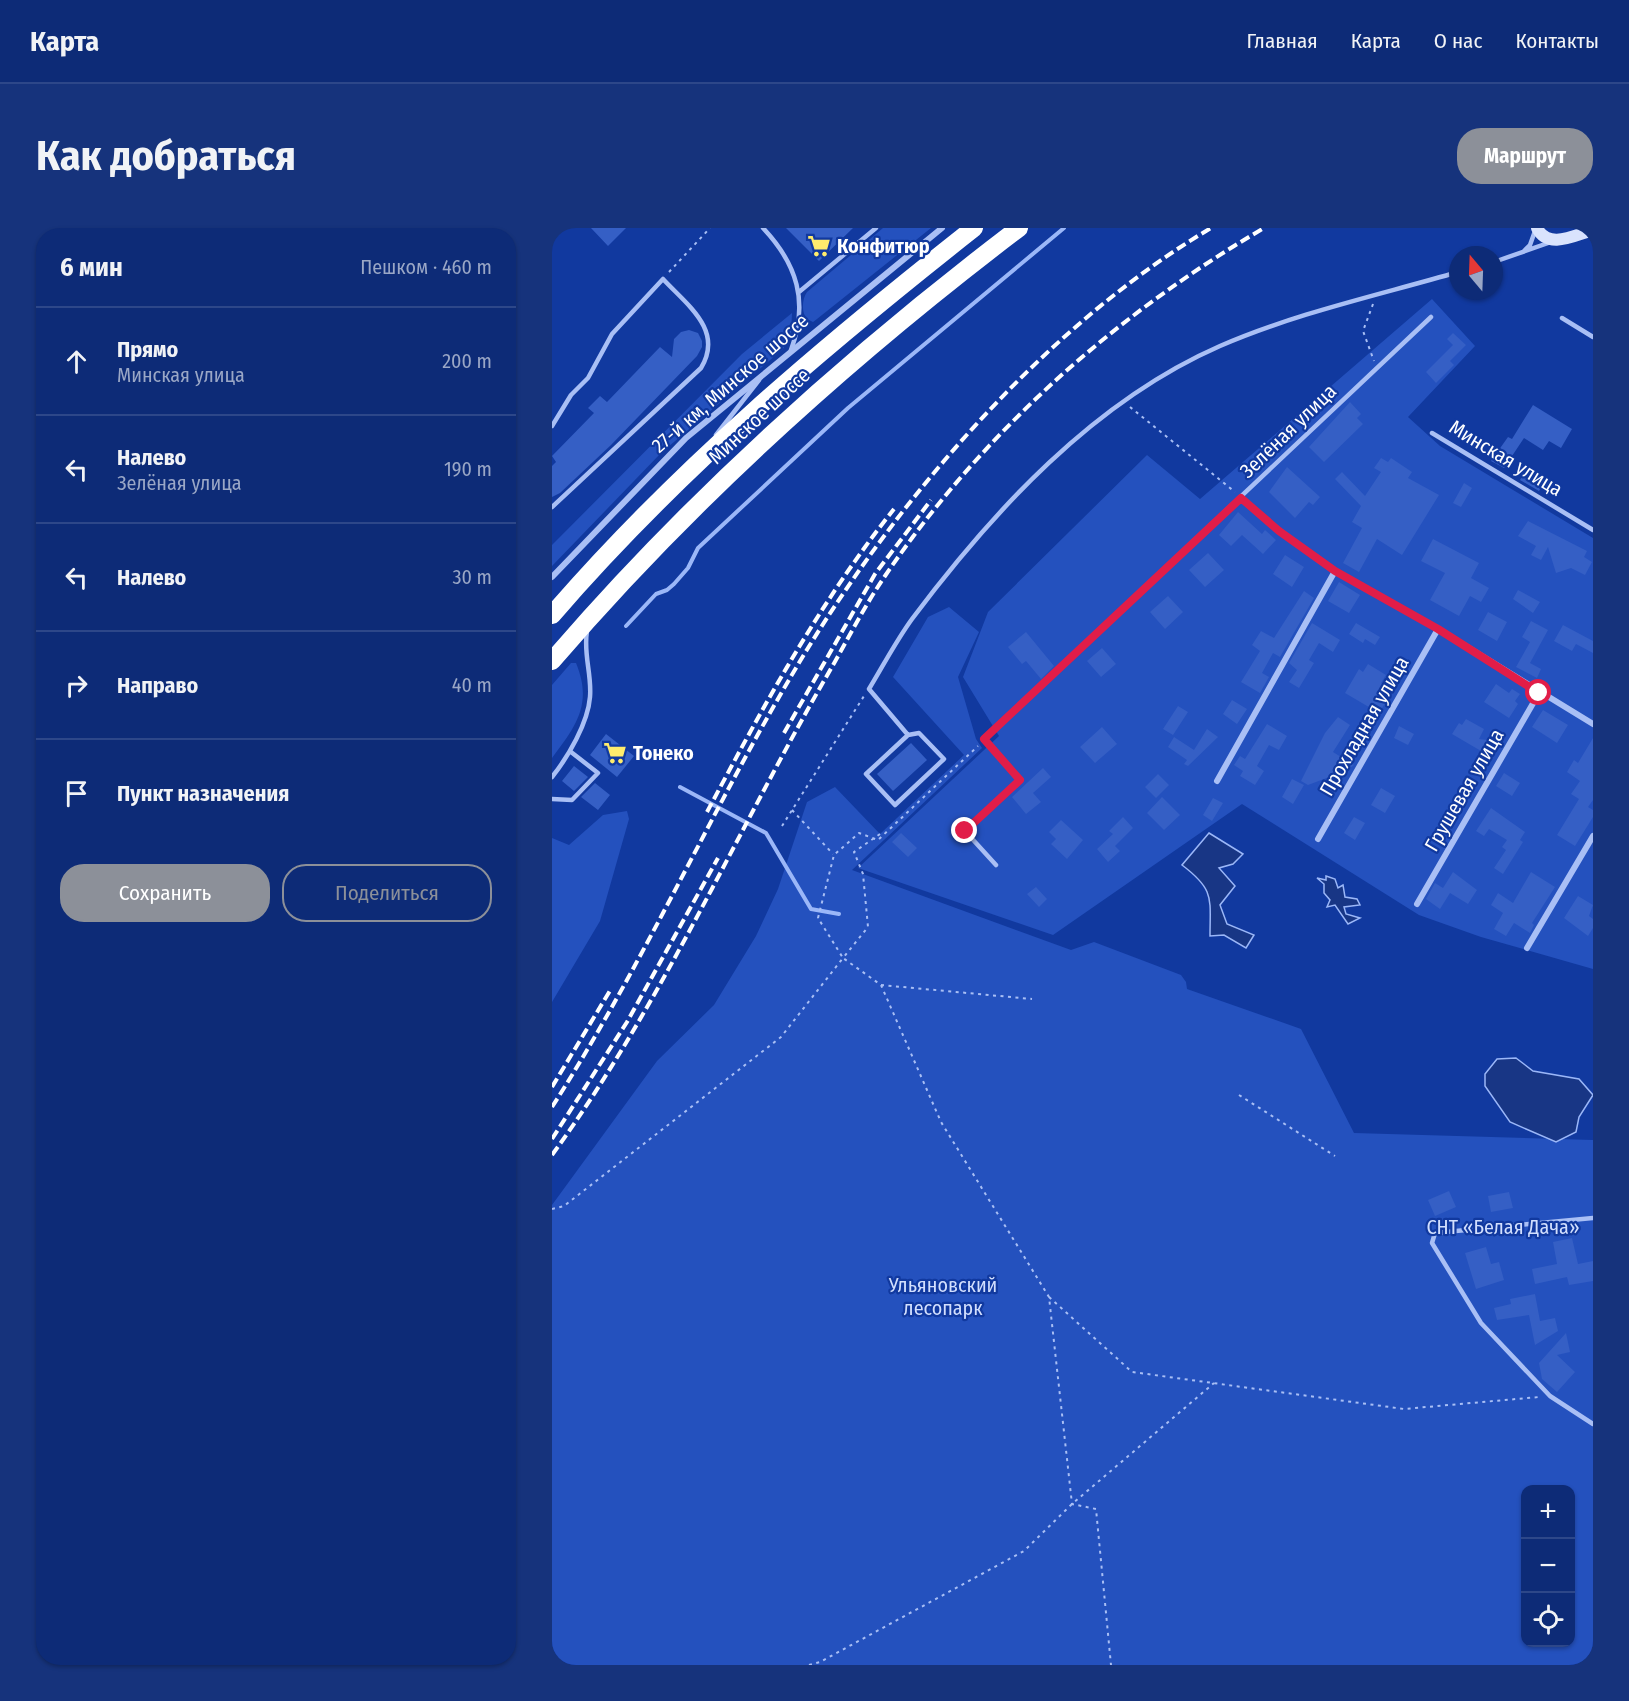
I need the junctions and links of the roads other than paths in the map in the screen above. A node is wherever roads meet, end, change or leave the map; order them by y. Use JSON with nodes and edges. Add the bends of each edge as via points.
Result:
{"nodes":[{"id":1,"x":763,"y":228,"type":"edge"},
{"id":2,"x":876,"y":228,"type":"edge"},
{"id":3,"x":942,"y":228,"type":"edge"},
{"id":4,"x":974,"y":228,"type":"edge"},
{"id":5,"x":1018,"y":228,"type":"edge"},
{"id":6,"x":1536,"y":228,"type":"edge"},
{"id":7,"x":1593,"y":230,"type":"edge"},
{"id":8,"x":1553,"y":241,"type":"junction"},
{"id":9,"x":1522,"y":253,"type":"junction"},
{"id":10,"x":1503,"y":258,"type":"edge"},
{"id":11,"x":1449,"y":275,"type":"edge"},
{"id":12,"x":799,"y":292,"type":"junction"},
{"id":13,"x":1431,"y":317,"type":"dead end"},
{"id":14,"x":1562,"y":318,"type":"dead end"},
{"id":15,"x":1593,"y":338,"type":"edge"},
{"id":16,"x":791,"y":350,"type":"junction"},
{"id":17,"x":769,"y":369,"type":"junction"},
{"id":18,"x":552,"y":426,"type":"edge"},
{"id":19,"x":1432,"y":433,"type":"dead end"},
{"id":20,"x":690,"y":468,"type":"junction"},
{"id":21,"x":1241,"y":498,"type":"junction"},
{"id":22,"x":552,"y":507,"type":"edge"},
{"id":23,"x":1593,"y":530,"type":"edge"},
{"id":24,"x":1335,"y":571,"type":"junction"},
{"id":25,"x":552,"y":577,"type":"edge"},
{"id":26,"x":599,"y":606,"type":"junction"},
{"id":27,"x":552,"y":615,"type":"edge"},
{"id":28,"x":1438,"y":629,"type":"junction"},
{"id":29,"x":552,"y":661,"type":"edge"},
{"id":30,"x":1539,"y":693,"type":"junction"},
{"id":31,"x":1593,"y":724,"type":"edge"},
{"id":32,"x":908,"y":735,"type":"junction"},
{"id":33,"x":572,"y":752,"type":"junction"},
{"id":34,"x":552,"y":777,"type":"edge"},
{"id":35,"x":1217,"y":781,"type":"dead end"},
{"id":36,"x":552,"y":799,"type":"edge"},
{"id":37,"x":1593,"y":836,"type":"edge"},
{"id":38,"x":1318,"y":839,"type":"dead end"},
{"id":39,"x":996,"y":865,"type":"dead end"},
{"id":40,"x":1417,"y":904,"type":"dead end"},
{"id":41,"x":1527,"y":948,"type":"dead end"},
{"id":42,"x":1593,"y":1218,"type":"edge"},
{"id":43,"x":1593,"y":1424,"type":"edge"}],
"edges":[{"from":1,"to":12,"type":"lane","via":[[793,268]]},
{"from":2,"to":12,"type":"lane"},
{"from":3,"to":16,"type":"street","name":"27-й км, Минское шоссе"},
{"from":4,"to":20,"type":"highway","name":"Минское шоссе","via":[[846,330]]},
{"from":5,"to":26,"type":"highway","name":"Минское шоссе","via":[[807,401],[728,474]]},
{"from":6,"to":8,"type":"street"},
{"from":6,"to":9,"type":"lane","via":[[1530,245]]},
{"from":7,"to":8,"type":"street"},
{"from":8,"to":9,"type":"lane"},
{"from":9,"to":10,"type":"lane"},
{"from":11,"to":32,"type":"lane","via":[[1283,323],[1220,346],[1123,401],[1013,500],[910,621],[869,689]]},
{"from":12,"to":16,"type":"lane","via":[[797,335]]},
{"from":13,"to":21,"type":"lane","name":"Зелёная улица"},
{"from":14,"to":15,"type":"lane"},
{"from":16,"to":17,"type":"street","name":"27-й км, Минское шоссе"},
{"from":17,"to":20,"type":"lane"},
{"from":17,"to":25,"type":"street","name":"27-й км, Минское шоссе","via":[[686,438]]},
{"from":18,"to":22,"type":"lane","via":[[571,395],[588,378],[612,334],[663,279],[701,321],[710,354],[701,368]]},
{"from":19,"to":23,"type":"lane","name":"Минская улица"},
{"from":20,"to":27,"type":"highway","name":"Минское шоссе"},
{"from":21,"to":24,"type":"street"},
{"from":21,"to":39,"type":"lane","name":"Зелёная улица","via":[[984,739],[1020,780],[965,831]]},
{"from":24,"to":28,"type":"street"},
{"from":24,"to":35,"type":"street"},
{"from":26,"to":29,"type":"highway","name":"Минское шоссе"},
{"from":26,"to":33,"type":"lane","via":[[584,648],[590,697]]},
{"from":28,"to":30,"type":"street"},
{"from":28,"to":38,"type":"street","name":"Прохладная улица"},
{"from":30,"to":31,"type":"street"},
{"from":30,"to":40,"type":"street","name":"Грушевая улица"},
{"from":32,"to":32,"type":"lane","via":[[866,774],[895,805],[944,759],[919,733]]},
{"from":33,"to":34,"type":"lane"},
{"from":33,"to":36,"type":"lane","via":[[598,773],[572,800]]},
{"from":37,"to":41,"type":"street"},
{"from":42,"to":43,"type":"lane","via":[[1435,1233],[1432,1243],[1481,1323],[1550,1396]]}]}
